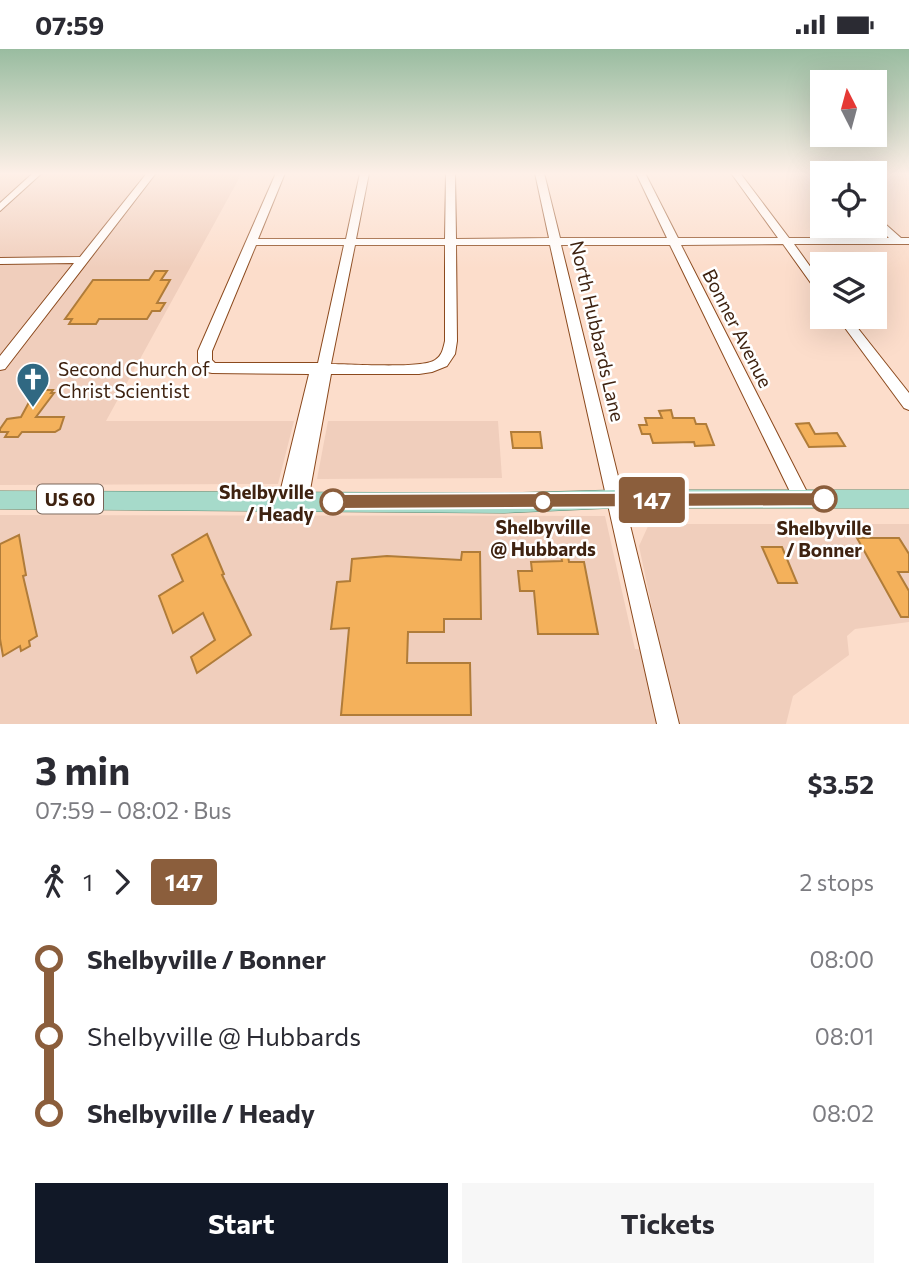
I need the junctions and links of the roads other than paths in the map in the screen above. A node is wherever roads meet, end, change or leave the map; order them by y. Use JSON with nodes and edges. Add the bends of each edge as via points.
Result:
{"nodes":[{"id":1,"x":127,"y":204,"type":"edge"},
{"id":2,"x":267,"y":204,"type":"edge"},
{"id":3,"x":359,"y":204,"type":"edge"},
{"id":4,"x":450,"y":204,"type":"edge"},
{"id":5,"x":546,"y":204,"type":"edge"},
{"id":6,"x":656,"y":204,"type":"edge"},
{"id":7,"x":759,"y":204,"type":"edge"},
{"id":8,"x":887,"y":228,"type":"edge"},
{"id":9,"x":450,"y":241,"type":"junction"},
{"id":10,"x":555,"y":241,"type":"junction"},
{"id":11,"x":674,"y":241,"type":"junction"},
{"id":12,"x":786,"y":241,"type":"junction"},
{"id":13,"x":904,"y":241,"type":"edge"},
{"id":14,"x":251,"y":242,"type":"junction"},
{"id":15,"x":351,"y":242,"type":"junction"},
{"id":16,"x":84,"y":260,"type":"junction"},
{"id":17,"x":0,"y":261,"type":"edge"},
{"id":18,"x":810,"y":274,"type":"edge"},
{"id":19,"x":852,"y":329,"type":"edge"},
{"id":20,"x":0,"y":365,"type":"edge"},
{"id":21,"x":323,"y":370,"type":"junction"},
{"id":22,"x":909,"y":404,"type":"edge"},
{"id":23,"x":614,"y":499,"type":"junction"},
{"id":24,"x":802,"y":499,"type":"junction"},
{"id":25,"x":909,"y":499,"type":"edge"},
{"id":26,"x":0,"y":500,"type":"edge"},
{"id":27,"x":293,"y":501,"type":"junction"},
{"id":28,"x":668,"y":724,"type":"edge"}],
"edges":[{"from":1,"to":16,"type":"street"},
{"from":2,"to":14,"type":"street"},
{"from":3,"to":15,"type":"street"},
{"from":4,"to":9,"type":"street"},
{"from":5,"to":10,"type":"street","name":"North Hubbards Lane"},
{"from":6,"to":11,"type":"street","name":"Bonner Avenue"},
{"from":7,"to":12,"type":"street"},
{"from":8,"to":13,"type":"street"},
{"from":9,"to":10,"type":"street"},
{"from":9,"to":15,"type":"street"},
{"from":9,"to":21,"type":"street","via":[[451,341],[450,354],[441,364],[419,369]]},
{"from":10,"to":11,"type":"street"},
{"from":10,"to":23,"type":"street","name":"North Hubbards Lane"},
{"from":11,"to":12,"type":"street"},
{"from":11,"to":24,"type":"street","name":"Bonner Avenue"},
{"from":12,"to":13,"type":"street"},
{"from":12,"to":18,"type":"street"},
{"from":14,"to":15,"type":"street"},
{"from":14,"to":21,"type":"street","via":[[205,351],[205,362],[220,370]]},
{"from":15,"to":21,"type":"street"},
{"from":16,"to":17,"type":"street"},
{"from":16,"to":20,"type":"street"},
{"from":19,"to":22,"type":"street"},
{"from":21,"to":27,"type":"street","via":[[314,377]]},
{"from":23,"to":24,"type":"main road","number":"US 60"},
{"from":23,"to":27,"type":"main road","number":"US 60"},
{"from":23,"to":28,"type":"street","name":"North Hubbards Lane"},
{"from":24,"to":25,"type":"main road","number":"US 60"},
{"from":26,"to":27,"type":"main road","number":"US 60"}]}
